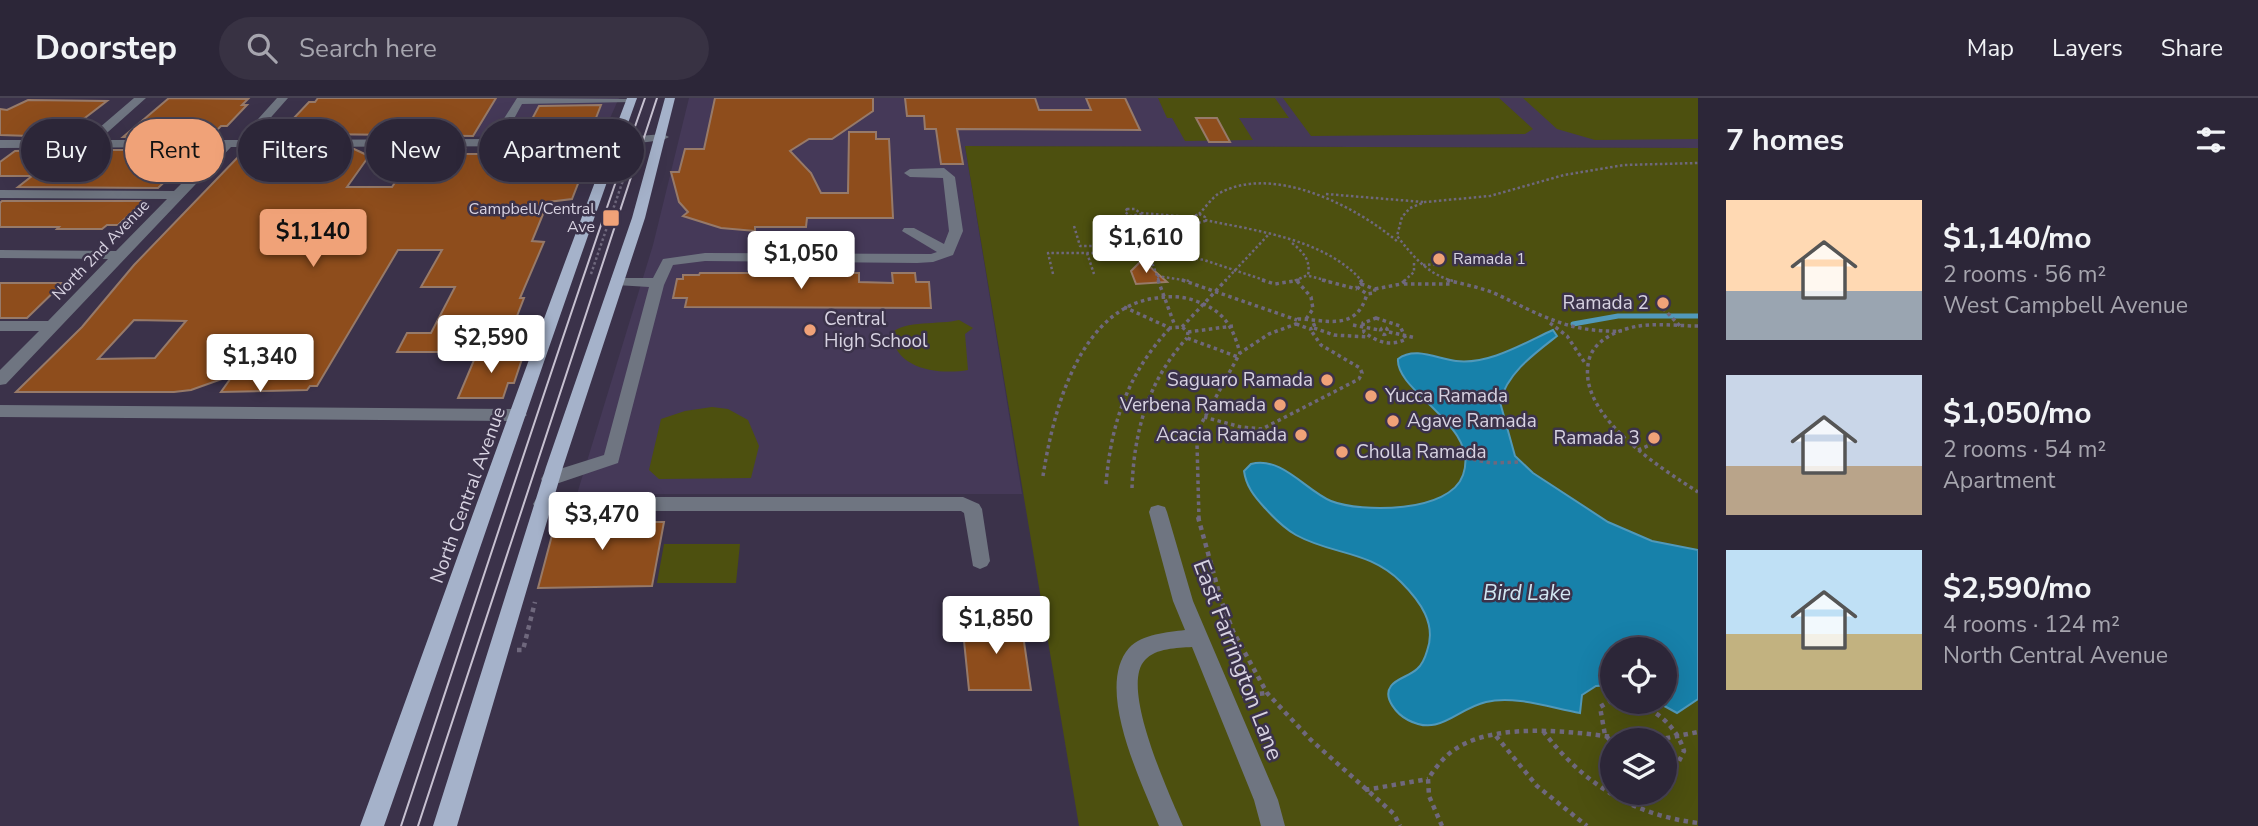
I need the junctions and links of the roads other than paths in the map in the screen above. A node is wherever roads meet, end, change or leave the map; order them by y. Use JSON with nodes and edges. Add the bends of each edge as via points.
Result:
{"nodes":[{"id":1,"x":141,"y":98,"type":"edge"},
{"id":2,"x":283,"y":98,"type":"edge"},
{"id":3,"x":670,"y":98,"type":"edge"},
{"id":4,"x":632,"y":99,"type":"edge"},
{"id":5,"x":264,"y":119,"type":"edge"},
{"id":6,"x":508,"y":119,"type":"edge"},
{"id":7,"x":624,"y":119,"type":"edge"},
{"id":8,"x":111,"y":124,"type":"edge"},
{"id":9,"x":663,"y":137,"type":"junction"},
{"id":10,"x":644,"y":139,"type":"edge"},
{"id":11,"x":479,"y":142,"type":"edge"},
{"id":12,"x":352,"y":143,"type":"edge"},
{"id":13,"x":0,"y":144,"type":"edge"},
{"id":14,"x":21,"y":144,"type":"edge"},
{"id":15,"x":111,"y":144,"type":"edge"},
{"id":16,"x":226,"y":144,"type":"junction"},
{"id":17,"x":238,"y":144,"type":"edge"},
{"id":18,"x":910,"y":173,"type":"dead end"},
{"id":19,"x":600,"y":182,"type":"edge"},
{"id":20,"x":0,"y":194,"type":"edge"},
{"id":21,"x":178,"y":195,"type":"junction"},
{"id":22,"x":909,"y":231,"type":"dead end"},
{"id":23,"x":948,"y":252,"type":"junction"},
{"id":24,"x":0,"y":254,"type":"edge"},
{"id":25,"x":120,"y":255,"type":"junction"},
{"id":26,"x":616,"y":281,"type":"junction"},
{"id":27,"x":657,"y":283,"type":"junction"},
{"id":28,"x":0,"y":326,"type":"edge"},
{"id":29,"x":51,"y":326,"type":"junction"},
{"id":30,"x":0,"y":380,"type":"edge"},
{"id":31,"x":0,"y":411,"type":"edge"},
{"id":32,"x":519,"y":415,"type":"junction"},
{"id":33,"x":550,"y":479,"type":"junction"},
{"id":34,"x":542,"y":504,"type":"junction"},
{"id":35,"x":1158,"y":512,"type":"dead end"},
{"id":36,"x":980,"y":561,"type":"dead end"},
{"id":37,"x":1198,"y":637,"type":"junction"},
{"id":38,"x":372,"y":826,"type":"edge"},
{"id":39,"x":445,"y":826,"type":"edge"},
{"id":40,"x":1171,"y":826,"type":"edge"},
{"id":41,"x":1273,"y":826,"type":"edge"}],
"edges":[{"from":1,"to":8,"type":"street"},
{"from":2,"to":5,"type":"street"},
{"from":3,"to":9,"type":"main road"},
{"from":4,"to":6,"type":"street","via":[[518,101]]},
{"from":4,"to":7,"type":"main road","name":"North Central Avenue"},
{"from":9,"to":10,"type":"street"},
{"from":9,"to":26,"type":"main road"},
{"from":11,"to":12,"type":"street"},
{"from":13,"to":14,"type":"street"},
{"from":15,"to":16,"type":"street"},
{"from":16,"to":17,"type":"street"},
{"from":16,"to":21,"type":"street","name":"North 2nd Avenue"},
{"from":18,"to":23,"type":"street","via":[[944,172],[949,177],[956,231]]},
{"from":19,"to":32,"type":"main road","name":"North Central Avenue"},
{"from":20,"to":21,"type":"street"},
{"from":21,"to":25,"type":"street","name":"North 2nd Avenue"},
{"from":22,"to":23,"type":"street"},
{"from":23,"to":27,"type":"street","via":[[933,258],[691,258],[668,262]]},
{"from":24,"to":25,"type":"street"},
{"from":25,"to":29,"type":"street","name":"North 2nd Avenue"},
{"from":26,"to":27,"type":"street"},
{"from":26,"to":33,"type":"main road"},
{"from":27,"to":33,"type":"street","via":[[611,459]]},
{"from":28,"to":29,"type":"street"},
{"from":29,"to":30,"type":"street","name":"North 2nd Avenue"},
{"from":31,"to":32,"type":"street"},
{"from":32,"to":38,"type":"main road","name":"North Central Avenue"},
{"from":33,"to":34,"type":"main road"},
{"from":34,"to":36,"type":"street","via":[[963,504],[973,509]]},
{"from":34,"to":39,"type":"main road"},
{"from":35,"to":37,"type":"street","name":"East Farrington Lane"},
{"from":37,"to":40,"type":"street","via":[[1157,642],[1136,655],[1126,675],[1139,742]]},
{"from":37,"to":41,"type":"street","name":"East Farrington Lane"}]}
